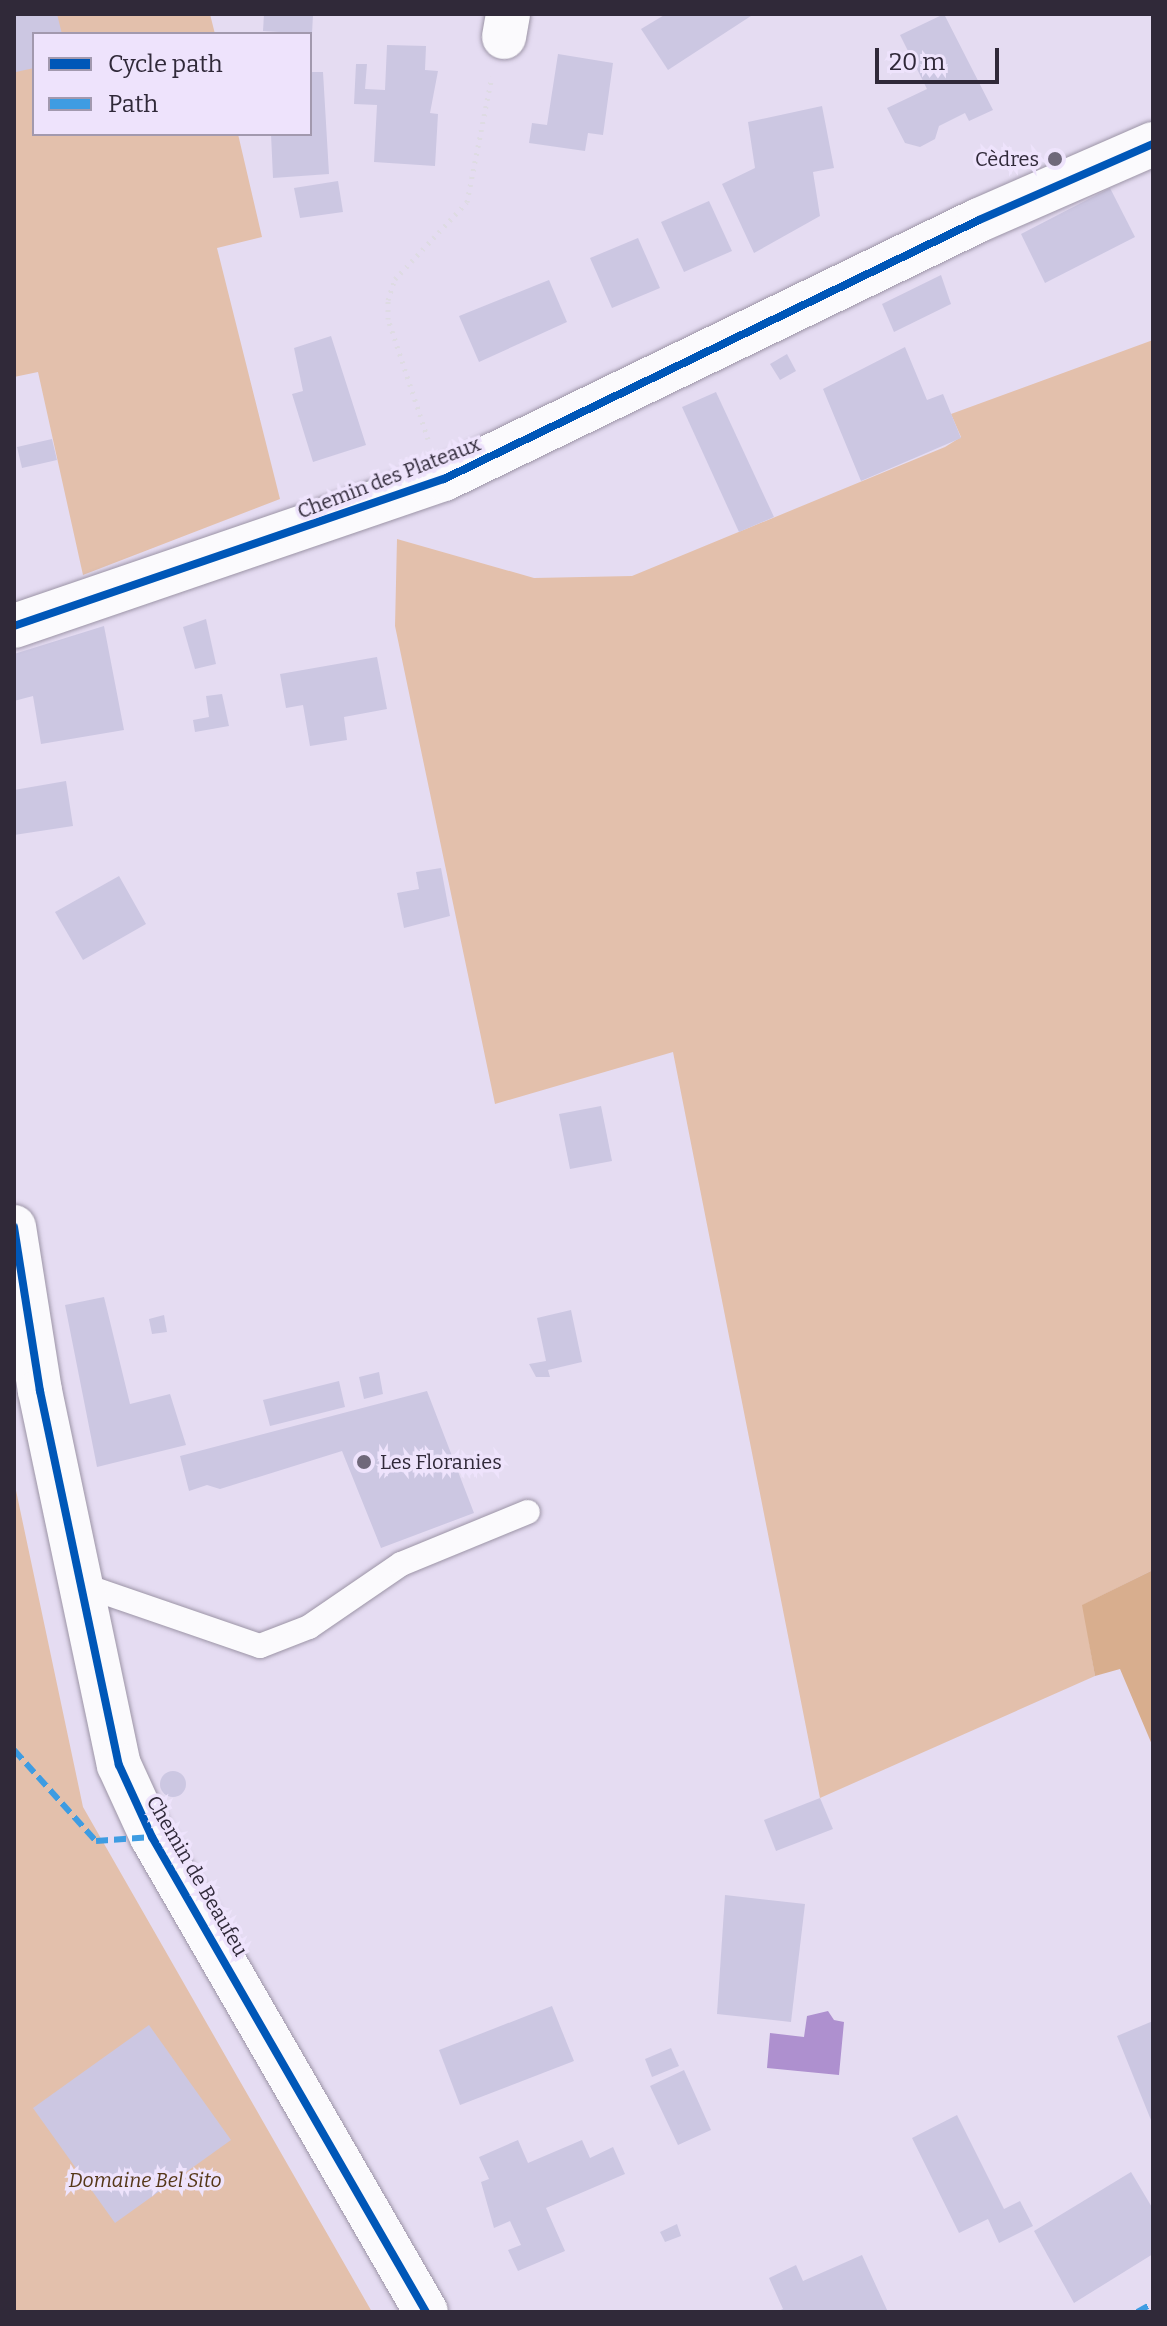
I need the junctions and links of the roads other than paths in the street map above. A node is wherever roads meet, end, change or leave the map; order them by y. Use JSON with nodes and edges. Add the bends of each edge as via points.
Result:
{"nodes":[{"id":1,"x":1153,"y":144,"type":"edge"},
{"id":2,"x":14,"y":626,"type":"edge"},
{"id":3,"x":14,"y":1227,"type":"edge"},
{"id":4,"x":528,"y":1512,"type":"dead end"},
{"id":5,"x":80,"y":1595,"type":"junction"},
{"id":6,"x":426,"y":2312,"type":"edge"}],
"edges":[{"from":1,"to":2,"type":"street","name":"Chemin des Plateaux","via":[[979,220],[444,479]]},
{"from":3,"to":5,"type":"street","name":"Chemin de Beaufeu"},
{"from":4,"to":5,"type":"lane","via":[[401,1564],[309,1627],[260,1646],[100,1591]]},
{"from":5,"to":6,"type":"street","name":"Chemin de Beaufeu","via":[[119,1765],[152,1837]]}]}
